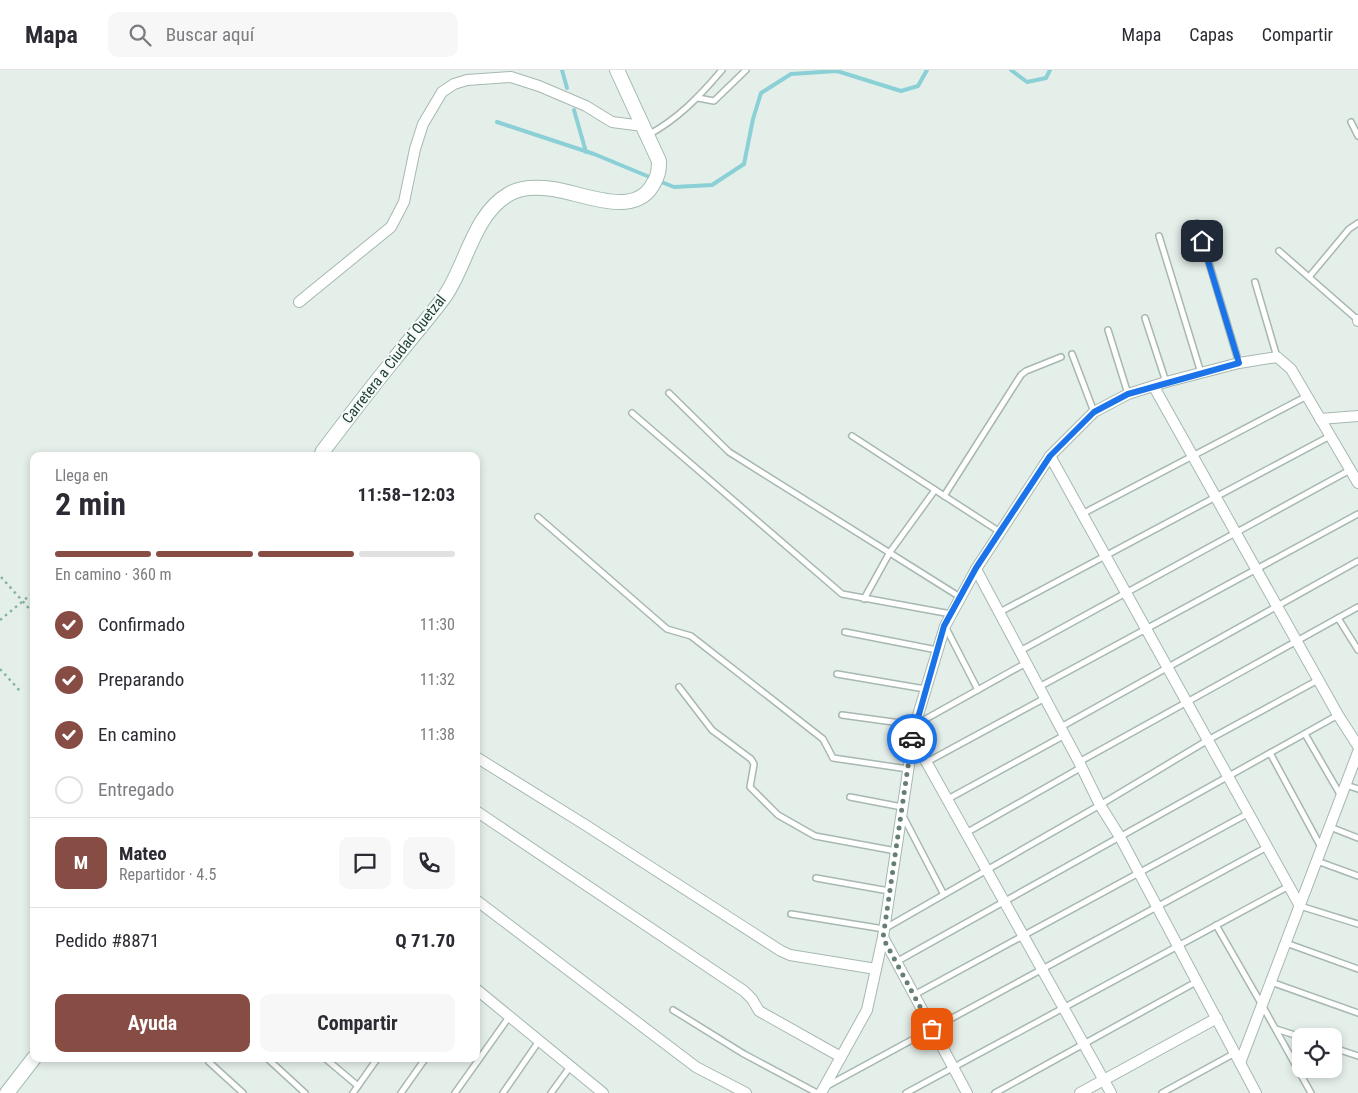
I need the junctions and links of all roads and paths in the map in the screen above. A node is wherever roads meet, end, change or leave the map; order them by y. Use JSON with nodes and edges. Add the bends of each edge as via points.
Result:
{"nodes":[{"id":1,"x":617,"y":70,"type":"edge"},
{"id":2,"x":722,"y":70,"type":"edge"},
{"id":3,"x":746,"y":70,"type":"edge"},
{"id":4,"x":510,"y":74,"type":"edge"},
{"id":5,"x":698,"y":98,"type":"junction"},
{"id":6,"x":1351,"y":122,"type":"dead end"},
{"id":7,"x":645,"y":131,"type":"junction"},
{"id":8,"x":1358,"y":136,"type":"edge"},
{"id":9,"x":1358,"y":223,"type":"edge"},
{"id":10,"x":1197,"y":224,"type":"dead end"},
{"id":11,"x":1159,"y":236,"type":"dead end"},
{"id":12,"x":1279,"y":251,"type":"dead end"},
{"id":13,"x":1309,"y":277,"type":"junction"},
{"id":14,"x":1255,"y":282,"type":"dead end"},
{"id":15,"x":298,"y":302,"type":"dead end"},
{"id":16,"x":1145,"y":318,"type":"dead end"},
{"id":17,"x":1358,"y":320,"type":"edge"},
{"id":18,"x":1108,"y":330,"type":"dead end"},
{"id":19,"x":1072,"y":354,"type":"dead end"},
{"id":20,"x":1060,"y":357,"type":"dead end"},
{"id":21,"x":1276,"y":357,"type":"junction"},
{"id":22,"x":1239,"y":363,"type":"junction"},
{"id":23,"x":1201,"y":372,"type":"junction"},
{"id":24,"x":1166,"y":382,"type":"junction"},
{"id":25,"x":1154,"y":387,"type":"junction"},
{"id":26,"x":669,"y":393,"type":"dead end"},
{"id":27,"x":1128,"y":394,"type":"junction"},
{"id":28,"x":1307,"y":396,"type":"junction"},
{"id":29,"x":1094,"y":412,"type":"junction"},
{"id":30,"x":632,"y":413,"type":"dead end"},
{"id":31,"x":1358,"y":416,"type":"edge"},
{"id":32,"x":1320,"y":419,"type":"junction"},
{"id":33,"x":852,"y":436,"type":"dead end"},
{"id":34,"x":1330,"y":436,"type":"junction"},
{"id":35,"x":323,"y":452,"type":"edge"},
{"id":36,"x":1050,"y":456,"type":"junction"},
{"id":37,"x":1192,"y":456,"type":"junction"},
{"id":38,"x":1350,"y":470,"type":"junction"},
{"id":39,"x":1358,"y":483,"type":"edge"},
{"id":40,"x":935,"y":490,"type":"junction"},
{"id":41,"x":944,"y":496,"type":"junction"},
{"id":42,"x":1215,"y":497,"type":"junction"},
{"id":43,"x":1082,"y":514,"type":"junction"},
{"id":44,"x":1358,"y":514,"type":"edge"},
{"id":45,"x":538,"y":517,"type":"dead end"},
{"id":46,"x":1001,"y":533,"type":"junction"},
{"id":47,"x":1235,"y":533,"type":"junction"},
{"id":48,"x":890,"y":552,"type":"junction"},
{"id":49,"x":1105,"y":556,"type":"junction"},
{"id":50,"x":1358,"y":561,"type":"edge"},
{"id":51,"x":976,"y":568,"type":"junction"},
{"id":52,"x":1256,"y":570,"type":"junction"},
{"id":53,"x":1,"y":577,"type":"edge"},
{"id":54,"x":1126,"y":593,"type":"junction"},
{"id":55,"x":30,"y":595,"type":"edge"},
{"id":56,"x":960,"y":596,"type":"junction"},
{"id":57,"x":864,"y":599,"type":"junction"},
{"id":58,"x":22,"y":602,"type":"junction"},
{"id":59,"x":1277,"y":606,"type":"junction"},
{"id":60,"x":1358,"y":607,"type":"edge"},
{"id":61,"x":30,"y":610,"type":"edge"},
{"id":62,"x":1000,"y":612,"type":"junction"},
{"id":63,"x":951,"y":614,"type":"junction"},
{"id":64,"x":1338,"y":618,"type":"junction"},
{"id":65,"x":0,"y":620,"type":"edge"},
{"id":66,"x":944,"y":626,"type":"junction"},
{"id":67,"x":1146,"y":629,"type":"junction"},
{"id":68,"x":845,"y":632,"type":"dead end"},
{"id":69,"x":1296,"y":641,"type":"junction"},
{"id":70,"x":937,"y":650,"type":"junction"},
{"id":71,"x":1358,"y":650,"type":"edge"},
{"id":72,"x":1020,"y":651,"type":"junction"},
{"id":73,"x":1027,"y":663,"type":"junction"},
{"id":74,"x":1168,"y":667,"type":"junction"},
{"id":75,"x":0,"y":670,"type":"edge"},
{"id":76,"x":837,"y":674,"type":"dead end"},
{"id":77,"x":1318,"y":680,"type":"junction"},
{"id":78,"x":1039,"y":687,"type":"junction"},
{"id":79,"x":680,"y":688,"type":"dead end"},
{"id":80,"x":926,"y":690,"type":"junction"},
{"id":81,"x":978,"y":690,"type":"junction"},
{"id":82,"x":20,"y":691,"type":"dead end"},
{"id":83,"x":1045,"y":698,"type":"junction"},
{"id":84,"x":1187,"y":702,"type":"junction"},
{"id":85,"x":842,"y":715,"type":"dead end"},
{"id":86,"x":1338,"y":715,"type":"junction"},
{"id":87,"x":915,"y":725,"type":"junction"},
{"id":88,"x":1063,"y":731,"type":"junction"},
{"id":89,"x":1304,"y":734,"type":"junction"},
{"id":90,"x":912,"y":738,"type":"junction"},
{"id":91,"x":1208,"y":740,"type":"junction"},
{"id":92,"x":1358,"y":746,"type":"edge"},
{"id":93,"x":1358,"y":752,"type":"edge"},
{"id":94,"x":1270,"y":753,"type":"junction"},
{"id":95,"x":480,"y":759,"type":"edge"},
{"id":96,"x":926,"y":762,"type":"junction"},
{"id":97,"x":1081,"y":764,"type":"junction"},
{"id":98,"x":908,"y":769,"type":"junction"},
{"id":99,"x":1228,"y":776,"type":"junction"},
{"id":100,"x":1346,"y":785,"type":"junction"},
{"id":101,"x":1358,"y":789,"type":"edge"},
{"id":102,"x":850,"y":797,"type":"dead end"},
{"id":103,"x":1342,"y":797,"type":"junction"},
{"id":104,"x":947,"y":800,"type":"junction"},
{"id":105,"x":1100,"y":805,"type":"junction"},
{"id":106,"x":902,"y":810,"type":"junction"},
{"id":107,"x":1249,"y":813,"type":"junction"},
{"id":108,"x":480,"y":814,"type":"edge"},
{"id":109,"x":1330,"y":827,"type":"junction"},
{"id":110,"x":966,"y":833,"type":"junction"},
{"id":111,"x":1120,"y":837,"type":"junction"},
{"id":112,"x":1358,"y":838,"type":"edge"},
{"id":113,"x":1267,"y":847,"type":"junction"},
{"id":114,"x":1321,"y":847,"type":"junction"},
{"id":115,"x":896,"y":851,"type":"junction"},
{"id":116,"x":1317,"y":861,"type":"junction"},
{"id":117,"x":986,"y":869,"type":"junction"},
{"id":118,"x":1139,"y":873,"type":"junction"},
{"id":119,"x":1358,"y":876,"type":"edge"},
{"id":120,"x":816,"y":878,"type":"dead end"},
{"id":121,"x":1289,"y":886,"type":"junction"},
{"id":122,"x":889,"y":891,"type":"junction"},
{"id":123,"x":944,"y":893,"type":"junction"},
{"id":124,"x":1004,"y":902,"type":"junction"},
{"id":125,"x":480,"y":903,"type":"edge"},
{"id":126,"x":1157,"y":906,"type":"junction"},
{"id":127,"x":1300,"y":906,"type":"junction"},
{"id":128,"x":791,"y":914,"type":"dead end"},
{"id":129,"x":1358,"y":924,"type":"edge"},
{"id":130,"x":1216,"y":925,"type":"junction"},
{"id":131,"x":884,"y":933,"type":"junction"},
{"id":132,"x":1023,"y":936,"type":"junction"},
{"id":133,"x":1286,"y":943,"type":"junction"},
{"id":134,"x":1178,"y":946,"type":"junction"},
{"id":135,"x":896,"y":962,"type":"junction"},
{"id":136,"x":876,"y":969,"type":"junction"},
{"id":137,"x":1042,"y":969,"type":"junction"},
{"id":138,"x":1358,"y":969,"type":"edge"},
{"id":139,"x":1197,"y":981,"type":"junction"},
{"id":140,"x":1271,"y":982,"type":"junction"},
{"id":141,"x":480,"y":992,"type":"edge"},
{"id":142,"x":914,"y":995,"type":"junction"},
{"id":143,"x":1262,"y":1005,"type":"junction"},
{"id":144,"x":1063,"y":1008,"type":"junction"},
{"id":145,"x":673,"y":1010,"type":"dead end"},
{"id":146,"x":1358,"y":1013,"type":"edge"},
{"id":147,"x":509,"y":1017,"type":"junction"},
{"id":148,"x":1216,"y":1018,"type":"junction"},
{"id":149,"x":1276,"y":1028,"type":"junction"},
{"id":150,"x":932,"y":1029,"type":"junction"},
{"id":151,"x":1292,"y":1034,"type":"edge"},
{"id":152,"x":539,"y":1041,"type":"junction"},
{"id":153,"x":1084,"y":1044,"type":"junction"},
{"id":154,"x":1342,"y":1051,"type":"edge"},
{"id":155,"x":1235,"y":1053,"type":"junction"},
{"id":156,"x":1358,"y":1056,"type":"edge"},
{"id":157,"x":841,"y":1057,"type":"junction"},
{"id":158,"x":480,"y":1058,"type":"edge"},
{"id":159,"x":31,"y":1062,"type":"edge"},
{"id":160,"x":209,"y":1062,"type":"dead end"},
{"id":161,"x":271,"y":1062,"type":"edge"},
{"id":162,"x":331,"y":1062,"type":"edge"},
{"id":163,"x":375,"y":1062,"type":"edge"},
{"id":164,"x":423,"y":1062,"type":"edge"},
{"id":165,"x":477,"y":1062,"type":"edge"},
{"id":166,"x":1240,"y":1063,"type":"junction"},
{"id":167,"x":570,"y":1067,"type":"junction"},
{"id":168,"x":953,"y":1067,"type":"junction"},
{"id":169,"x":1104,"y":1080,"type":"junction"},
{"id":170,"x":358,"y":1086,"type":"junction"},
{"id":171,"x":822,"y":1092,"type":"edge"},
{"id":172,"x":1253,"y":1092,"type":"edge"},
{"id":173,"x":7,"y":1093,"type":"edge"},
{"id":174,"x":242,"y":1093,"type":"edge"},
{"id":175,"x":305,"y":1093,"type":"edge"},
{"id":176,"x":353,"y":1093,"type":"edge"},
{"id":177,"x":401,"y":1093,"type":"edge"},
{"id":178,"x":455,"y":1093,"type":"edge"},
{"id":179,"x":502,"y":1093,"type":"edge"},
{"id":180,"x":551,"y":1093,"type":"edge"},
{"id":181,"x":602,"y":1093,"type":"edge"},
{"id":182,"x":746,"y":1093,"type":"edge"},
{"id":183,"x":906,"y":1093,"type":"edge"},
{"id":184,"x":967,"y":1093,"type":"edge"},
{"id":185,"x":995,"y":1093,"type":"edge"},
{"id":186,"x":1080,"y":1093,"type":"edge"},
{"id":187,"x":1111,"y":1093,"type":"edge"},
{"id":188,"x":1162,"y":1093,"type":"edge"},
{"id":189,"x":1311,"y":1093,"type":"edge"}],
"edges":[{"from":1,"to":7,"type":"main road","name":"Carretera a Ciudad Quetzal"},
{"from":2,"to":5,"type":"lane"},
{"from":3,"to":5,"type":"lane","via":[[714,101]]},
{"from":4,"to":7,"type":"street","via":[[586,106],[612,122]]},
{"from":4,"to":15,"type":"street","via":[[466,80],[442,92],[423,124],[404,202],[391,227]]},
{"from":5,"to":7,"type":"lane","via":[[670,123]]},
{"from":6,"to":8,"type":"lane"},
{"from":7,"to":35,"type":"main road","name":"Carretera a Ciudad Quetzal","via":[[659,161],[659,175],[649,192],[632,201],[602,202],[554,189],[530,187],[509,194],[492,209],[478,229],[446,294]]},
{"from":9,"to":13,"type":"lane","via":[[1349,229]]},
{"from":10,"to":22,"type":"lane"},
{"from":11,"to":23,"type":"lane"},
{"from":12,"to":13,"type":"lane"},
{"from":13,"to":17,"type":"lane"},
{"from":14,"to":21,"type":"lane"},
{"from":16,"to":24,"type":"lane"},
{"from":18,"to":27,"type":"lane"},
{"from":19,"to":29,"type":"lane"},
{"from":20,"to":41,"type":"lane","via":[[1021,375]]},
{"from":21,"to":22,"type":"street"},
{"from":21,"to":28,"type":"street","via":[[1291,369]]},
{"from":22,"to":23,"type":"street"},
{"from":23,"to":24,"type":"street"},
{"from":24,"to":25,"type":"street"},
{"from":25,"to":27,"type":"street"},
{"from":25,"to":37,"type":"street"},
{"from":26,"to":48,"type":"lane","via":[[729,452]]},
{"from":27,"to":29,"type":"street"},
{"from":28,"to":32,"type":"street"},
{"from":28,"to":37,"type":"lane"},
{"from":29,"to":36,"type":"street"},
{"from":30,"to":57,"type":"lane","via":[[842,594]]},
{"from":31,"to":32,"type":"street"},
{"from":32,"to":34,"type":"street"},
{"from":33,"to":40,"type":"lane"},
{"from":34,"to":38,"type":"street"},
{"from":34,"to":42,"type":"lane"},
{"from":36,"to":43,"type":"street"},
{"from":36,"to":46,"type":"street"},
{"from":37,"to":42,"type":"street"},
{"from":37,"to":43,"type":"lane"},
{"from":38,"to":39,"type":"street"},
{"from":38,"to":47,"type":"lane"},
{"from":40,"to":41,"type":"lane"},
{"from":40,"to":48,"type":"lane"},
{"from":41,"to":46,"type":"lane"},
{"from":42,"to":47,"type":"street"},
{"from":42,"to":49,"type":"lane"},
{"from":43,"to":49,"type":"street"},
{"from":44,"to":52,"type":"lane"},
{"from":45,"to":98,"type":"lane","via":[[667,629],[691,636],[823,739],[833,758]]},
{"from":46,"to":51,"type":"street"},
{"from":47,"to":52,"type":"street"},
{"from":47,"to":54,"type":"lane"},
{"from":48,"to":56,"type":"lane"},
{"from":48,"to":57,"type":"lane"},
{"from":49,"to":54,"type":"street"},
{"from":49,"to":62,"type":"lane"},
{"from":50,"to":59,"type":"lane"},
{"from":51,"to":56,"type":"street"},
{"from":51,"to":62,"type":"street"},
{"from":52,"to":59,"type":"street"},
{"from":52,"to":67,"type":"lane"},
{"from":53,"to":58,"type":"path"},
{"from":54,"to":67,"type":"street"},
{"from":54,"to":72,"type":"lane"},
{"from":55,"to":58,"type":"path"},
{"from":56,"to":63,"type":"street"},
{"from":57,"to":63,"type":"lane"},
{"from":58,"to":61,"type":"path"},
{"from":58,"to":65,"type":"path"},
{"from":59,"to":69,"type":"street"},
{"from":59,"to":74,"type":"lane"},
{"from":60,"to":64,"type":"lane"},
{"from":62,"to":72,"type":"street"},
{"from":63,"to":66,"type":"street"},
{"from":64,"to":69,"type":"lane"},
{"from":64,"to":71,"type":"lane"},
{"from":66,"to":70,"type":"street"},
{"from":66,"to":81,"type":"lane"},
{"from":67,"to":74,"type":"street"},
{"from":67,"to":78,"type":"lane"},
{"from":68,"to":70,"type":"lane"},
{"from":69,"to":77,"type":"street"},
{"from":69,"to":84,"type":"lane"},
{"from":70,"to":80,"type":"street"},
{"from":72,"to":73,"type":"street"},
{"from":73,"to":78,"type":"street"},
{"from":73,"to":81,"type":"lane"},
{"from":74,"to":84,"type":"street"},
{"from":74,"to":88,"type":"lane"},
{"from":75,"to":82,"type":"path"},
{"from":76,"to":80,"type":"lane"},
{"from":77,"to":86,"type":"street"},
{"from":77,"to":91,"type":"lane"},
{"from":78,"to":83,"type":"street"},
{"from":79,"to":115,"type":"lane","via":[[712,730],[751,759],[754,764],[750,787],[778,816],[815,836]]},
{"from":80,"to":87,"type":"street"},
{"from":81,"to":87,"type":"lane"},
{"from":83,"to":88,"type":"street"},
{"from":83,"to":96,"type":"lane"},
{"from":84,"to":91,"type":"street"},
{"from":84,"to":97,"type":"lane"},
{"from":85,"to":87,"type":"lane"},
{"from":86,"to":89,"type":"lane"},
{"from":86,"to":92,"type":"street"},
{"from":87,"to":90,"type":"street"},
{"from":88,"to":97,"type":"street"},
{"from":88,"to":104,"type":"lane"},
{"from":89,"to":94,"type":"lane"},
{"from":89,"to":103,"type":"lane"},
{"from":90,"to":96,"type":"street"},
{"from":90,"to":98,"type":"street"},
{"from":91,"to":99,"type":"street"},
{"from":91,"to":105,"type":"lane"},
{"from":93,"to":100,"type":"street"},
{"from":94,"to":99,"type":"lane"},
{"from":94,"to":114,"type":"lane"},
{"from":95,"to":136,"type":"street","via":[[781,951]]},
{"from":96,"to":104,"type":"street"},
{"from":97,"to":105,"type":"street"},
{"from":97,"to":110,"type":"lane"},
{"from":98,"to":106,"type":"street"},
{"from":99,"to":107,"type":"street"},
{"from":99,"to":111,"type":"lane"},
{"from":100,"to":101,"type":"lane"},
{"from":100,"to":103,"type":"street"},
{"from":102,"to":106,"type":"lane"},
{"from":103,"to":109,"type":"street"},
{"from":104,"to":110,"type":"street"},
{"from":105,"to":111,"type":"street"},
{"from":105,"to":117,"type":"lane"},
{"from":106,"to":115,"type":"street"},
{"from":106,"to":123,"type":"lane"},
{"from":107,"to":113,"type":"street"},
{"from":107,"to":118,"type":"lane"},
{"from":108,"to":157,"type":"street","via":[[744,991],[759,1011]]},
{"from":109,"to":112,"type":"lane"},
{"from":109,"to":114,"type":"street"},
{"from":110,"to":117,"type":"street"},
{"from":111,"to":118,"type":"street"},
{"from":111,"to":124,"type":"lane"},
{"from":113,"to":121,"type":"street"},
{"from":113,"to":126,"type":"lane"},
{"from":114,"to":116,"type":"street"},
{"from":115,"to":122,"type":"street"},
{"from":116,"to":119,"type":"lane"},
{"from":116,"to":127,"type":"street"},
{"from":117,"to":123,"type":"lane"},
{"from":117,"to":124,"type":"street"},
{"from":118,"to":126,"type":"street"},
{"from":118,"to":132,"type":"lane"},
{"from":120,"to":122,"type":"lane"},
{"from":121,"to":127,"type":"street"},
{"from":121,"to":130,"type":"lane"},
{"from":122,"to":131,"type":"street"},
{"from":123,"to":131,"type":"lane"},
{"from":124,"to":132,"type":"street"},
{"from":124,"to":135,"type":"lane"},
{"from":125,"to":182,"type":"street","via":[[696,1066]]},
{"from":126,"to":134,"type":"street"},
{"from":126,"to":137,"type":"lane"},
{"from":127,"to":129,"type":"lane"},
{"from":127,"to":133,"type":"street"},
{"from":128,"to":131,"type":"lane"},
{"from":130,"to":134,"type":"lane"},
{"from":130,"to":143,"type":"lane"},
{"from":131,"to":135,"type":"street"},
{"from":131,"to":136,"type":"street"},
{"from":132,"to":137,"type":"street"},
{"from":132,"to":142,"type":"lane"},
{"from":133,"to":138,"type":"lane"},
{"from":133,"to":140,"type":"street"},
{"from":134,"to":139,"type":"street"},
{"from":134,"to":144,"type":"lane"},
{"from":135,"to":142,"type":"street"},
{"from":136,"to":157,"type":"street","via":[[867,1010]]},
{"from":137,"to":144,"type":"street"},
{"from":137,"to":150,"type":"lane"},
{"from":139,"to":148,"type":"street"},
{"from":139,"to":153,"type":"lane"},
{"from":140,"to":143,"type":"street"},
{"from":140,"to":146,"type":"lane"},
{"from":141,"to":147,"type":"street"},
{"from":142,"to":150,"type":"street"},
{"from":143,"to":149,"type":"lane"},
{"from":143,"to":166,"type":"street"},
{"from":144,"to":153,"type":"street"},
{"from":144,"to":168,"type":"lane"},
{"from":145,"to":171,"type":"lane","via":[[744,1054]]},
{"from":147,"to":152,"type":"street"},
{"from":147,"to":158,"type":"lane"},
{"from":148,"to":155,"type":"street"},
{"from":148,"to":169,"type":"street"},
{"from":149,"to":151,"type":"lane"},
{"from":149,"to":189,"type":"lane"},
{"from":150,"to":168,"type":"street"},
{"from":150,"to":171,"type":"lane"},
{"from":152,"to":167,"type":"street"},
{"from":152,"to":179,"type":"lane"},
{"from":153,"to":169,"type":"street"},
{"from":153,"to":185,"type":"lane"},
{"from":154,"to":156,"type":"lane"},
{"from":155,"to":166,"type":"street"},
{"from":155,"to":188,"type":"lane"},
{"from":157,"to":171,"type":"street"},
{"from":159,"to":173,"type":"main road"},
{"from":160,"to":174,"type":"lane"},
{"from":161,"to":175,"type":"lane"},
{"from":162,"to":170,"type":"lane"},
{"from":163,"to":170,"type":"lane"},
{"from":164,"to":177,"type":"lane"},
{"from":165,"to":178,"type":"lane"},
{"from":166,"to":172,"type":"street"},
{"from":167,"to":180,"type":"lane"},
{"from":167,"to":181,"type":"street"},
{"from":168,"to":183,"type":"lane"},
{"from":168,"to":184,"type":"street"},
{"from":169,"to":186,"type":"street"},
{"from":169,"to":187,"type":"street"},
{"from":170,"to":176,"type":"lane"}]}
